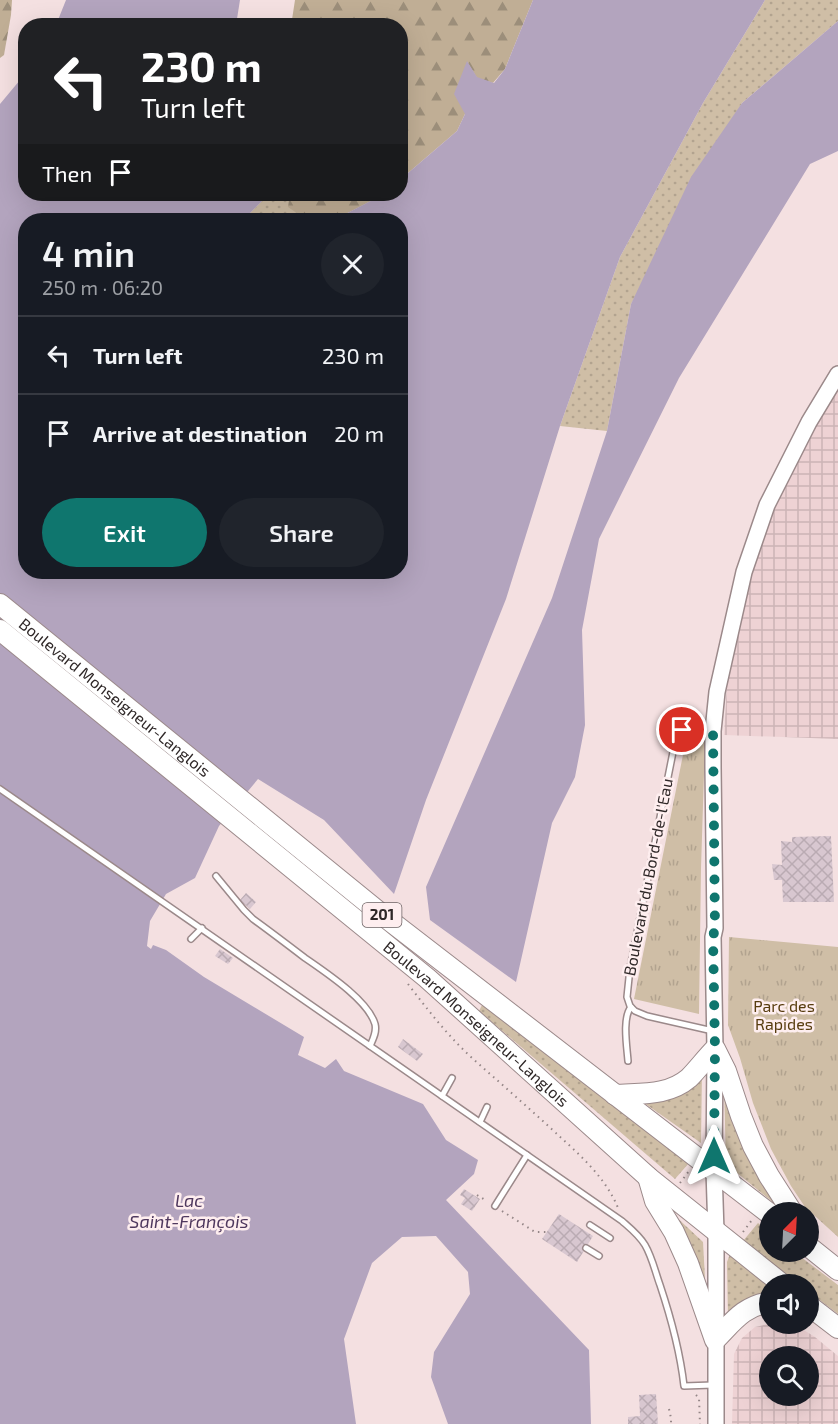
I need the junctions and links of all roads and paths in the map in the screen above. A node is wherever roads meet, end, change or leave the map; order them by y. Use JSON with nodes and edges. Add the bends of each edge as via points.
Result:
{"nodes":[{"id":1,"x":838,"y":374,"type":"edge"},
{"id":2,"x":0,"y":604,"type":"edge"},
{"id":3,"x":0,"y":630,"type":"edge"},
{"id":4,"x":713,"y":731,"type":"junction"},
{"id":5,"x":0,"y":789,"type":"edge"},
{"id":6,"x":216,"y":876,"type":"dead end"},
{"id":7,"x":202,"y":928,"type":"junction"},
{"id":8,"x":191,"y":939,"type":"dead end"},
{"id":9,"x":407,"y":983,"type":"dead end"},
{"id":10,"x":631,"y":1007,"type":"junction"},
{"id":11,"x":714,"y":1040,"type":"junction"},
{"id":12,"x":370,"y":1046,"type":"junction"},
{"id":13,"x":628,"y":1061,"type":"dead end"},
{"id":14,"x":452,"y":1078,"type":"dead end"},
{"id":15,"x":615,"y":1095,"type":"junction"},
{"id":16,"x":442,"y":1096,"type":"junction"},
{"id":17,"x":487,"y":1107,"type":"dead end"},
{"id":18,"x":480,"y":1122,"type":"junction"},
{"id":19,"x":527,"y":1155,"type":"junction"},
{"id":20,"x":692,"y":1167,"type":"dead end"},
{"id":21,"x":714,"y":1170,"type":"junction"},
{"id":22,"x":648,"y":1177,"type":"junction"},
{"id":23,"x":680,"y":1183,"type":"dead end"},
{"id":24,"x":477,"y":1195,"type":"dead end"},
{"id":25,"x":786,"y":1202,"type":"edge"},
{"id":26,"x":495,"y":1206,"type":"junction"},
{"id":27,"x":620,"y":1212,"type":"dead end"},
{"id":28,"x":759,"y":1214,"type":"edge"},
{"id":29,"x":759,"y":1218,"type":"edge"},
{"id":30,"x":590,"y":1225,"type":"dead end"},
{"id":31,"x":547,"y":1232,"type":"dead end"},
{"id":32,"x":716,"y":1232,"type":"junction"},
{"id":33,"x":739,"y":1236,"type":"dead end"},
{"id":34,"x":610,"y":1238,"type":"dead end"},
{"id":35,"x":586,"y":1248,"type":"dead end"},
{"id":36,"x":819,"y":1255,"type":"edge"},
{"id":37,"x":599,"y":1256,"type":"dead end"},
{"id":38,"x":838,"y":1270,"type":"edge"},
{"id":39,"x":769,"y":1274,"type":"edge"},
{"id":40,"x":759,"y":1304,"type":"edge"},
{"id":41,"x":819,"y":1313,"type":"edge"},
{"id":42,"x":838,"y":1328,"type":"edge"},
{"id":43,"x":715,"y":1340,"type":"junction"},
{"id":44,"x":716,"y":1385,"type":"junction"},
{"id":45,"x":684,"y":1386,"type":"junction"},
{"id":46,"x":669,"y":1409,"type":"dead end"},
{"id":47,"x":671,"y":1424,"type":"edge"},
{"id":48,"x":700,"y":1424,"type":"edge"},
{"id":49,"x":716,"y":1424,"type":"edge"}],
"edges":[{"from":1,"to":4,"type":"street","via":[[767,505],[744,572],[717,692]]},
{"from":2,"to":15,"type":"highway","name":"Boulevard Monseigneur-Langlois","number":"201","via":[[385,917]]},
{"from":3,"to":22,"type":"highway","name":"Boulevard Monseigneur-Langlois","number":"201","via":[[448,996]]},
{"from":4,"to":10,"type":"lane","name":"Boulevard du Bord-de-l'Eau","via":[[688,728],[676,736],[630,968],[627,997]]},
{"from":4,"to":11,"type":"street"},
{"from":5,"to":7,"type":"lane"},
{"from":6,"to":12,"type":"lane","via":[[253,919],[336,980],[365,1008],[375,1026]]},
{"from":7,"to":8,"type":"lane"},
{"from":7,"to":12,"type":"lane"},
{"from":9,"to":27,"type":"path","via":[[459,1046],[588,1163]]},
{"from":10,"to":11,"type":"lane"},
{"from":10,"to":13,"type":"lane","name":"Boulevard du Bord-de-l'Eau","via":[[626,1017]]},
{"from":11,"to":15,"type":"highway","via":[[687,1080],[651,1094]]},
{"from":11,"to":21,"type":"street"},
{"from":11,"to":25,"type":"highway","via":[[753,1146]]},
{"from":12,"to":16,"type":"lane"},
{"from":14,"to":16,"type":"lane"},
{"from":15,"to":21,"type":"highway","name":"Boulevard Monseigneur-Langlois","number":"201"},
{"from":16,"to":18,"type":"lane"},
{"from":17,"to":18,"type":"lane"},
{"from":18,"to":19,"type":"lane"},
{"from":19,"to":26,"type":"lane"},
{"from":19,"to":45,"type":"lane","via":[[616,1217],[644,1244],[671,1319]]},
{"from":20,"to":23,"type":"path"},
{"from":21,"to":28,"type":"highway","name":"Boulevard Monseigneur-Langlois","number":"201"},
{"from":21,"to":32,"type":"street"},
{"from":22,"to":32,"type":"highway","name":"Boulevard Monseigneur-Langlois","number":"201"},
{"from":22,"to":43,"type":"highway","via":[[655,1201],[684,1255]]},
{"from":24,"to":26,"type":"path"},
{"from":26,"to":31,"type":"path","via":[[535,1232]]},
{"from":29,"to":33,"type":"path"},
{"from":30,"to":34,"type":"lane"},
{"from":32,"to":39,"type":"highway","name":"Boulevard Monseigneur-Langlois","number":"201"},
{"from":32,"to":43,"type":"street"},
{"from":35,"to":37,"type":"lane"},
{"from":36,"to":38,"type":"highway"},
{"from":40,"to":43,"type":"highway","via":[[739,1314]]},
{"from":41,"to":42,"type":"highway"},
{"from":43,"to":44,"type":"street"},
{"from":44,"to":45,"type":"lane"},
{"from":44,"to":49,"type":"street"},
{"from":45,"to":48,"type":"path","via":[[699,1398]]},
{"from":46,"to":47,"type":"path"}]}
